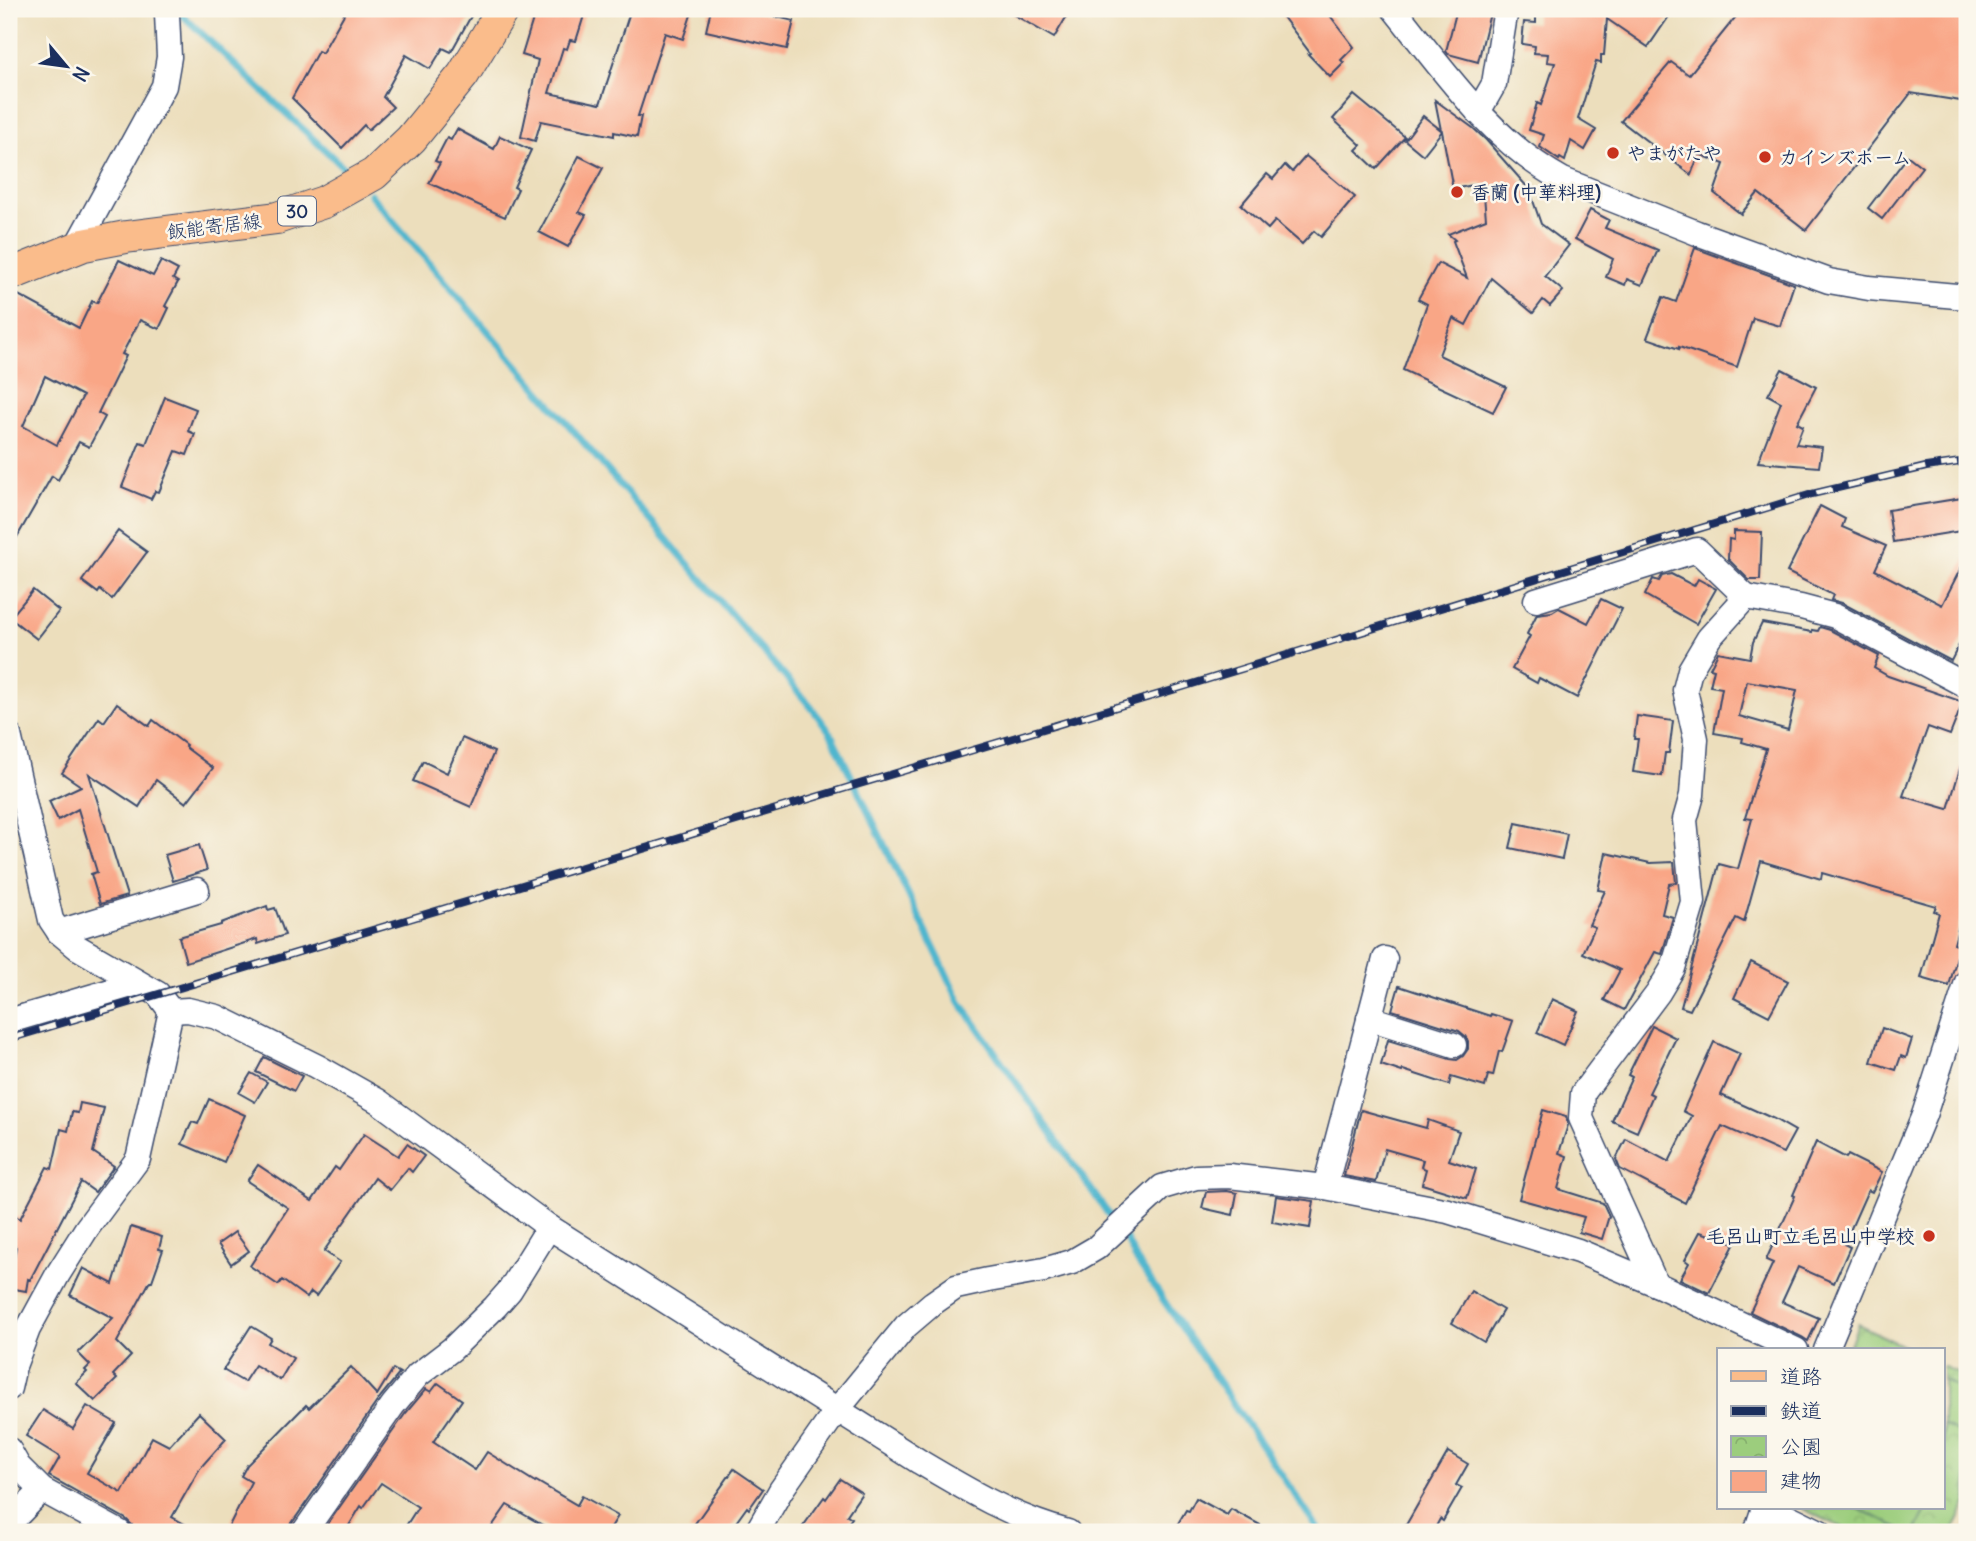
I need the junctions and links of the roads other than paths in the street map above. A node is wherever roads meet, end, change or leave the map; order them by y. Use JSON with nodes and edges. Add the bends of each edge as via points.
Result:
{"nodes":[{"id":1,"x":165,"y":9,"type":"edge"},
{"id":2,"x":503,"y":9,"type":"edge"},
{"id":3,"x":1394,"y":9,"type":"edge"},
{"id":4,"x":1506,"y":9,"type":"edge"},
{"id":5,"x":1478,"y":111,"type":"junction"},
{"id":6,"x":75,"y":249,"type":"junction"},
{"id":7,"x":9,"y":275,"type":"edge"},
{"id":8,"x":1967,"y":297,"type":"edge"},
{"id":9,"x":1746,"y":597,"type":"junction"},
{"id":10,"x":1536,"y":600,"type":"dead end"},
{"id":11,"x":1967,"y":686,"type":"edge"},
{"id":12,"x":9,"y":734,"type":"edge"},
{"id":13,"x":197,"y":890,"type":"dead end"},
{"id":14,"x":59,"y":932,"type":"junction"},
{"id":15,"x":1385,"y":958,"type":"dead end"},
{"id":16,"x":1967,"y":982,"type":"edge"},
{"id":17,"x":138,"y":983,"type":"junction"},
{"id":18,"x":170,"y":1011,"type":"junction"},
{"id":19,"x":1369,"y":1018,"type":"junction"},
{"id":20,"x":9,"y":1021,"type":"edge"},
{"id":21,"x":1454,"y":1045,"type":"dead end"},
{"id":22,"x":1325,"y":1186,"type":"junction"},
{"id":23,"x":549,"y":1227,"type":"junction"},
{"id":24,"x":1656,"y":1284,"type":"junction"},
{"id":25,"x":1792,"y":1348,"type":"edge"},
{"id":26,"x":1827,"y":1348,"type":"edge"},
{"id":27,"x":9,"y":1388,"type":"edge"},
{"id":28,"x":837,"y":1410,"type":"junction"},
{"id":29,"x":9,"y":1450,"type":"edge"},
{"id":30,"x":41,"y":1490,"type":"junction"},
{"id":31,"x":1763,"y":1510,"type":"edge"},
{"id":32,"x":1775,"y":1510,"type":"edge"},
{"id":33,"x":9,"y":1524,"type":"edge"},
{"id":34,"x":1061,"y":1531,"type":"edge"},
{"id":35,"x":119,"y":1532,"type":"edge"},
{"id":36,"x":304,"y":1532,"type":"edge"},
{"id":37,"x":757,"y":1532,"type":"edge"},
{"id":38,"x":1756,"y":1532,"type":"edge"},
{"id":39,"x":1820,"y":1532,"type":"edge"}],
"edges":[{"from":1,"to":6,"type":"street","via":[[169,57],[163,86]]},
{"from":2,"to":6,"type":"main road","name":"飯能寄居線","number":"30","via":[[463,75],[411,139],[374,173],[324,202],[277,218],[126,237]]},
{"from":3,"to":5,"type":"street"},
{"from":4,"to":5,"type":"street","via":[[1494,84]]},
{"from":5,"to":8,"type":"street","via":[[1507,141],[1546,170],[1697,233],[1829,281]]},
{"from":6,"to":7,"type":"main road","name":"飯能寄居線","number":"30"},
{"from":9,"to":10,"type":"street","via":[[1697,550]]},
{"from":9,"to":11,"type":"street","via":[[1835,616]]},
{"from":9,"to":24,"type":"street","via":[[1709,638],[1690,670],[1685,690],[1696,739],[1685,820],[1693,902],[1673,968],[1583,1093],[1581,1118]]},
{"from":12,"to":14,"type":"street","via":[[51,920]]},
{"from":13,"to":14,"type":"street"},
{"from":14,"to":17,"type":"street"},
{"from":15,"to":19,"type":"street"},
{"from":16,"to":26,"type":"street","via":[[1924,1115]]},
{"from":17,"to":18,"type":"street","via":[[158,994]]},
{"from":17,"to":20,"type":"street"},
{"from":18,"to":23,"type":"street","via":[[217,1017],[378,1101]]},
{"from":18,"to":27,"type":"street","via":[[138,1159],[58,1274],[28,1329]]},
{"from":19,"to":21,"type":"street"},
{"from":19,"to":22,"type":"street"},
{"from":22,"to":24,"type":"street","via":[[1448,1211],[1578,1251]]},
{"from":22,"to":28,"type":"street","via":[[1229,1176],[1196,1177],[1162,1187],[1096,1248],[1072,1262],[956,1287],[906,1326]]},
{"from":23,"to":28,"type":"street"},
{"from":23,"to":36,"type":"street","via":[[503,1298],[452,1349],[418,1375],[393,1405]]},
{"from":24,"to":25,"type":"street"},
{"from":28,"to":34,"type":"street","via":[[979,1498]]},
{"from":28,"to":37,"type":"street"},
{"from":29,"to":30,"type":"street"},
{"from":30,"to":33,"type":"street"},
{"from":30,"to":35,"type":"street"},
{"from":31,"to":38,"type":"street"},
{"from":32,"to":39,"type":"street"}]}
